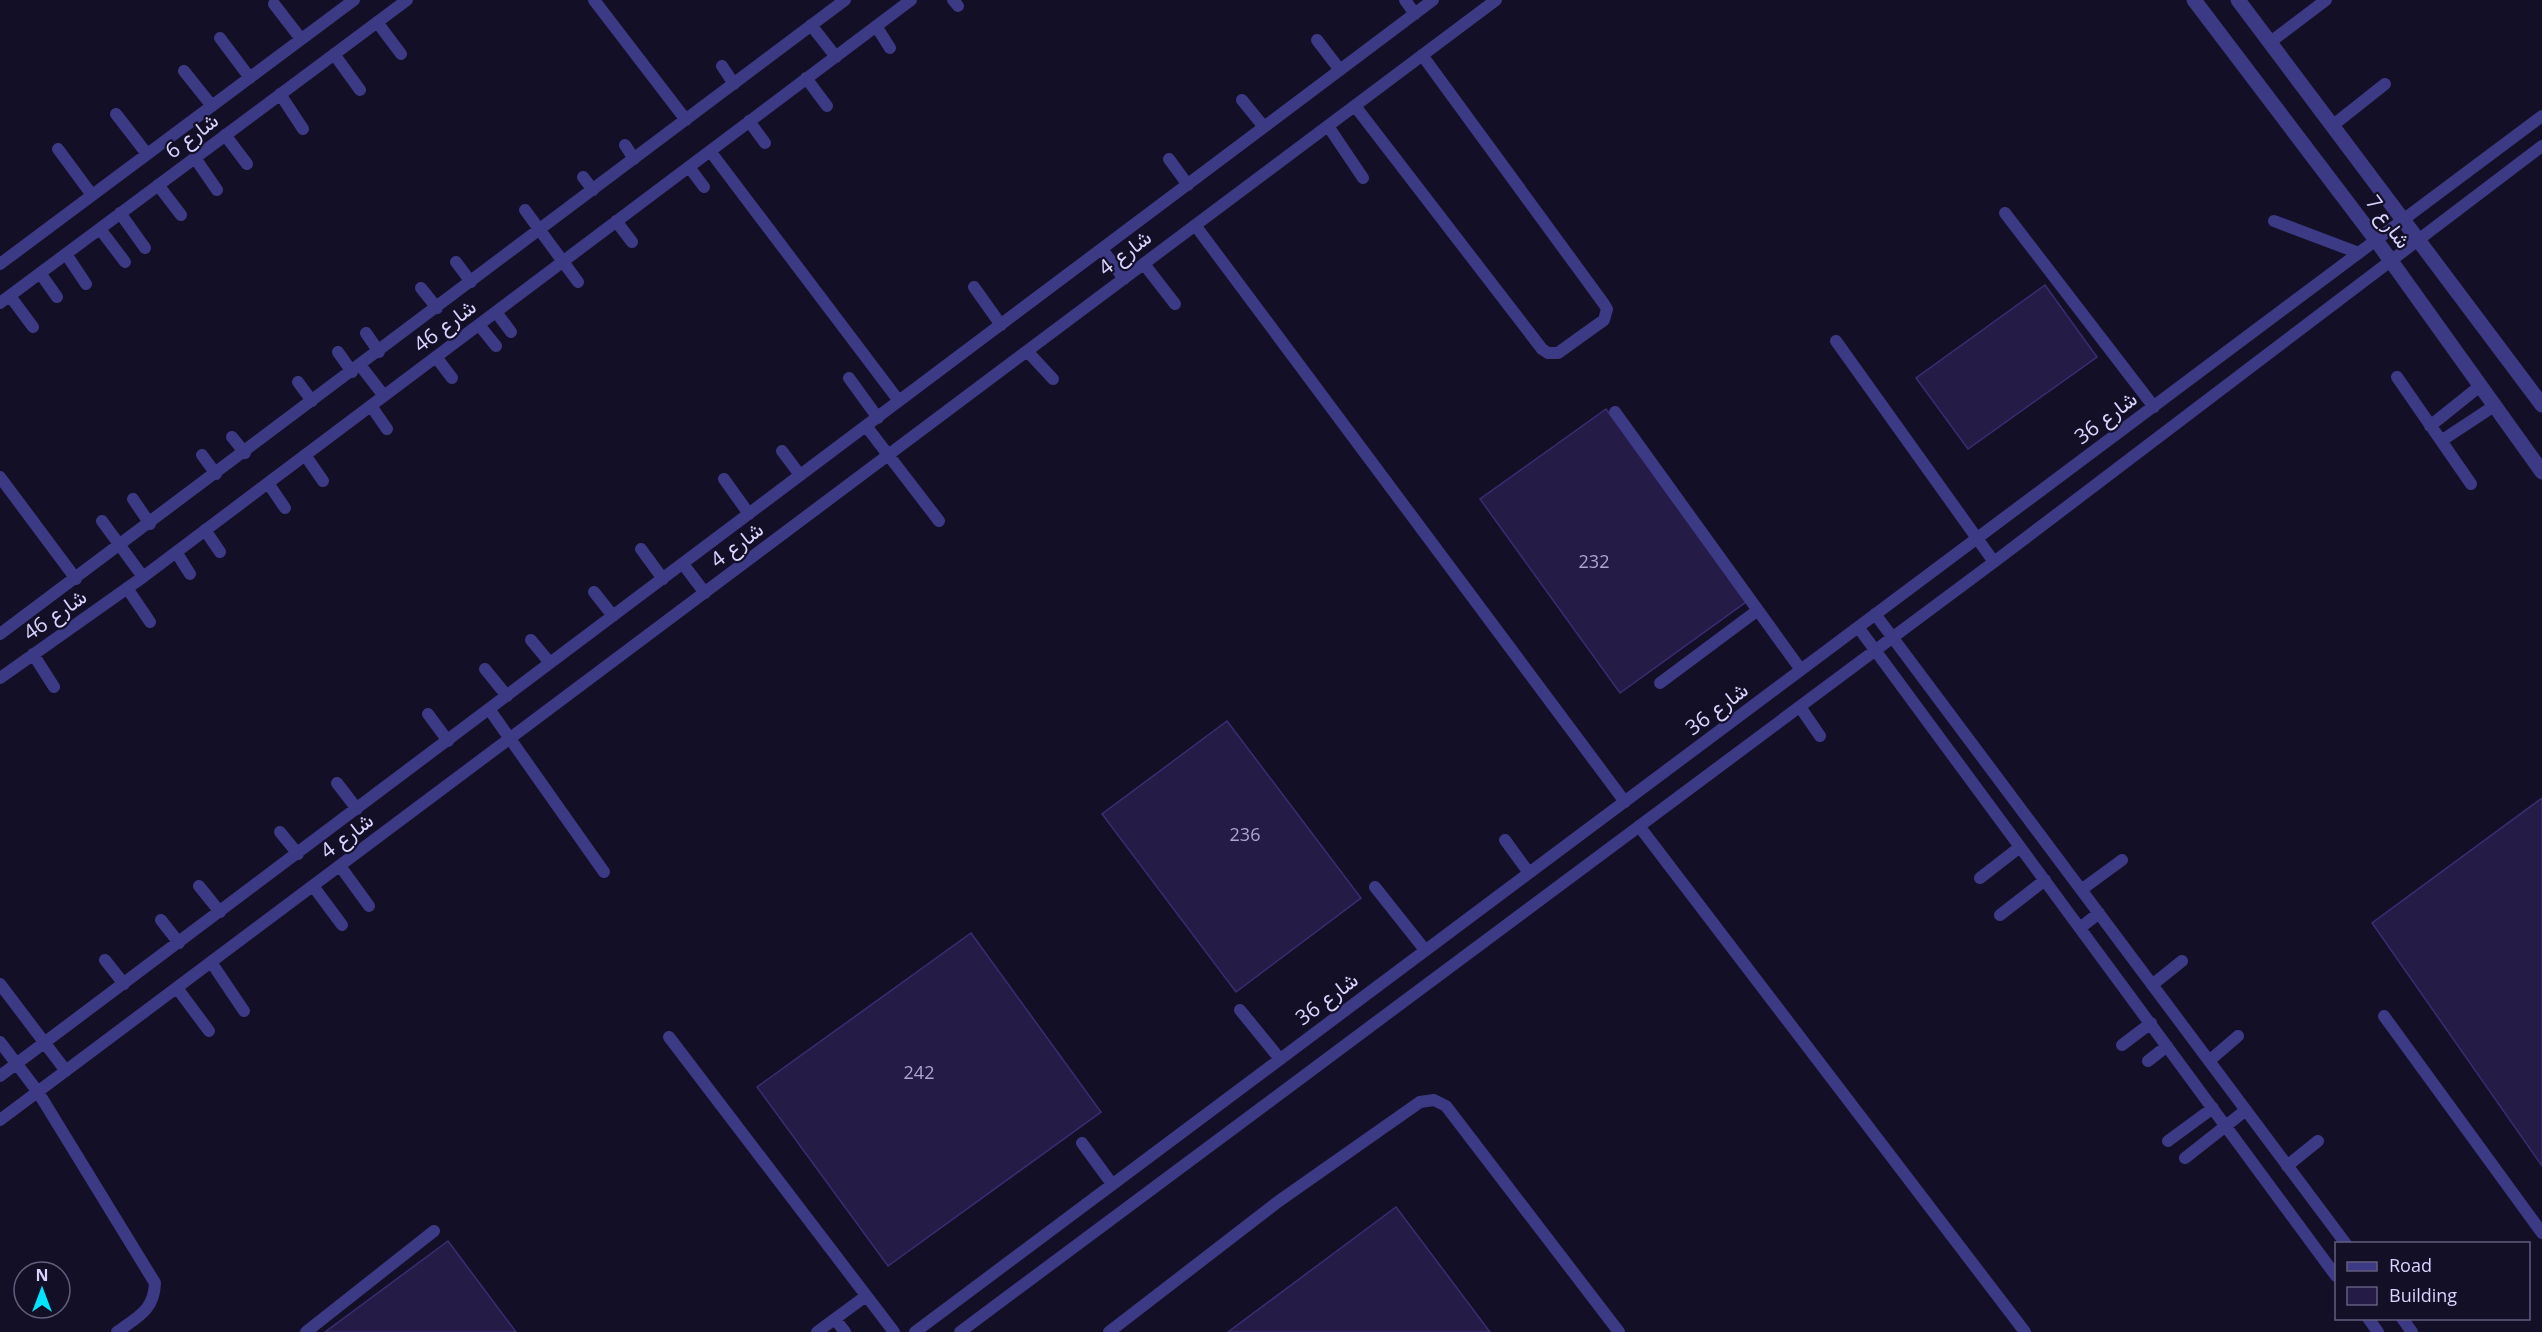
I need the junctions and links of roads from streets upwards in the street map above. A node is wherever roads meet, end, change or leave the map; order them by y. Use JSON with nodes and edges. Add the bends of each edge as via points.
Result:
{"nodes":[{"id":1,"x":2194,"y":0,"type":"edge"},
{"id":2,"x":2238,"y":0,"type":"edge"},
{"id":3,"x":2542,"y":405,"type":"edge"},
{"id":4,"x":2539,"y":463,"type":"edge"}],
"edges":[{"from":1,"to":4,"type":"street","name":"شارع 7"},
{"from":2,"to":3,"type":"street","name":"شارع 7"}]}
